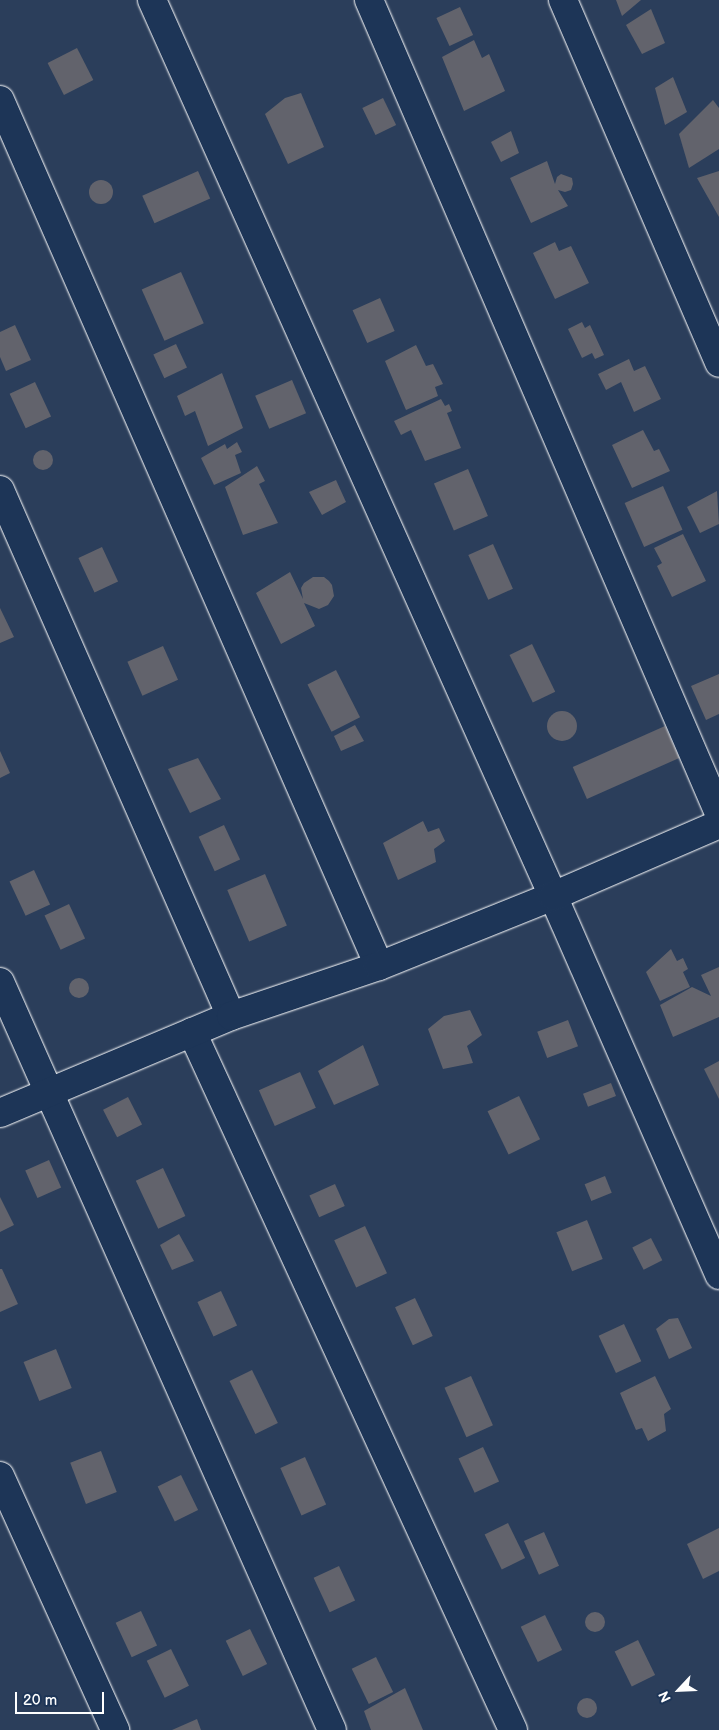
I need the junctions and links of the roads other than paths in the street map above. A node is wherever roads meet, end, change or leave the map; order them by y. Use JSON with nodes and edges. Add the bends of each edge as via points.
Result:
{"nodes":[{"id":1,"x":152,"y":0,"type":"edge"},
{"id":2,"x":369,"y":0,"type":"edge"},
{"id":3,"x":563,"y":0,"type":"edge"},
{"id":4,"x":0,"y":100,"type":"edge"},
{"id":5,"x":719,"y":363,"type":"edge"},
{"id":6,"x":0,"y":490,"type":"edge"},
{"id":7,"x":719,"y":813,"type":"edge"},
{"id":8,"x":719,"y":824,"type":"edge"},
{"id":9,"x":553,"y":896,"type":"junction"},
{"id":10,"x":379,"y":966,"type":"junction"},
{"id":11,"x":0,"y":982,"type":"edge"},
{"id":12,"x":231,"y":1016,"type":"junction"},
{"id":13,"x":192,"y":1032,"type":"junction"},
{"id":14,"x":48,"y":1093,"type":"junction"},
{"id":15,"x":0,"y":1113,"type":"edge"},
{"id":16,"x":719,"y":1275,"type":"edge"},
{"id":17,"x":0,"y":1476,"type":"edge"},
{"id":18,"x":115,"y":1730,"type":"edge"},
{"id":19,"x":332,"y":1730,"type":"edge"},
{"id":20,"x":513,"y":1730,"type":"edge"}],
"edges":[{"from":1,"to":9,"type":"street"},
{"from":2,"to":7,"type":"street"},
{"from":3,"to":5,"type":"street"},
{"from":4,"to":10,"type":"street"},
{"from":6,"to":12,"type":"street"},
{"from":8,"to":9,"type":"street"},
{"from":9,"to":10,"type":"street"},
{"from":9,"to":16,"type":"street"},
{"from":10,"to":12,"type":"street"},
{"from":11,"to":14,"type":"street"},
{"from":12,"to":13,"type":"street"},
{"from":13,"to":14,"type":"street"},
{"from":13,"to":20,"type":"street"},
{"from":14,"to":15,"type":"street"},
{"from":14,"to":19,"type":"street"},
{"from":17,"to":18,"type":"street"}]}
